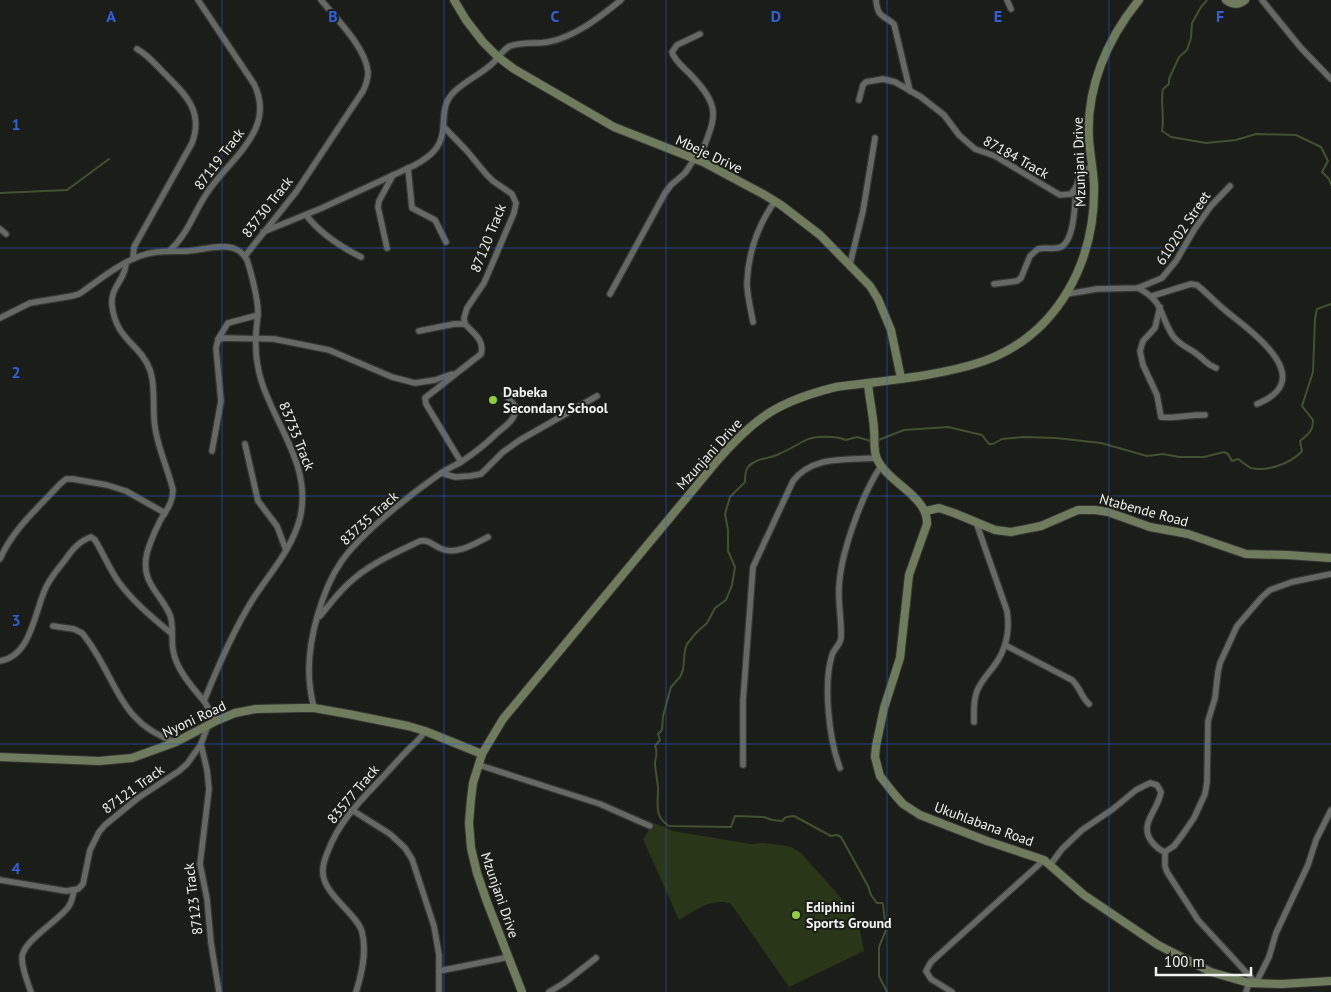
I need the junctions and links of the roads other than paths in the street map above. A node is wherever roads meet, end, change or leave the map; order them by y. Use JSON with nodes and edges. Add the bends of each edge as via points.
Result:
{"nodes":[{"id":1,"x":198,"y":0,"type":"edge"},
{"id":2,"x":322,"y":0,"type":"edge"},
{"id":3,"x":454,"y":0,"type":"edge"},
{"id":4,"x":621,"y":0,"type":"edge"},
{"id":5,"x":876,"y":0,"type":"edge"},
{"id":6,"x":1007,"y":0,"type":"edge"},
{"id":7,"x":1139,"y":0,"type":"edge"},
{"id":8,"x":1226,"y":0,"type":"edge"},
{"id":9,"x":1245,"y":0,"type":"edge"},
{"id":10,"x":1262,"y":0,"type":"edge"},
{"id":11,"x":1011,"y":9,"type":"dead end"},
{"id":12,"x":700,"y":34,"type":"dead end"},
{"id":13,"x":137,"y":49,"type":"dead end"},
{"id":14,"x":498,"y":57,"type":"junction"},
{"id":15,"x":1331,"y":79,"type":"edge"},
{"id":16,"x":910,"y":91,"type":"junction"},
{"id":17,"x":859,"y":100,"type":"dead end"},
{"id":18,"x":444,"y":126,"type":"junction"},
{"id":19,"x":875,"y":138,"type":"dead end"},
{"id":20,"x":697,"y":159,"type":"junction"},
{"id":21,"x":1093,"y":166,"type":"junction"},
{"id":22,"x":408,"y":168,"type":"junction"},
{"id":23,"x":393,"y":175,"type":"junction"},
{"id":24,"x":1230,"y":186,"type":"dead end"},
{"id":25,"x":1076,"y":188,"type":"junction"},
{"id":26,"x":775,"y":202,"type":"junction"},
{"id":27,"x":306,"y":215,"type":"junction"},
{"id":28,"x":0,"y":229,"type":"edge"},
{"id":29,"x":263,"y":232,"type":"junction"},
{"id":30,"x":6,"y":234,"type":"dead end"},
{"id":31,"x":446,"y":242,"type":"dead end"},
{"id":32,"x":387,"y":248,"type":"dead end"},
{"id":33,"x":170,"y":250,"type":"junction"},
{"id":34,"x":245,"y":256,"type":"junction"},
{"id":35,"x":361,"y":257,"type":"dead end"},
{"id":36,"x":133,"y":259,"type":"junction"},
{"id":37,"x":126,"y":262,"type":"junction"},
{"id":38,"x":850,"y":264,"type":"junction"},
{"id":39,"x":994,"y":284,"type":"dead end"},
{"id":40,"x":1138,"y":288,"type":"junction"},
{"id":41,"x":610,"y":294,"type":"dead end"},
{"id":42,"x":1066,"y":294,"type":"junction"},
{"id":43,"x":1152,"y":296,"type":"junction"},
{"id":44,"x":1160,"y":307,"type":"junction"},
{"id":45,"x":258,"y":315,"type":"junction"},
{"id":46,"x":0,"y":318,"type":"edge"},
{"id":47,"x":754,"y":322,"type":"dead end"},
{"id":48,"x":465,"y":324,"type":"junction"},
{"id":49,"x":419,"y":331,"type":"dead end"},
{"id":50,"x":256,"y":338,"type":"junction"},
{"id":51,"x":218,"y":340,"type":"junction"},
{"id":52,"x":1216,"y":368,"type":"dead end"},
{"id":53,"x":459,"y":371,"type":"junction"},
{"id":54,"x":901,"y":378,"type":"junction"},
{"id":55,"x":868,"y":383,"type":"junction"},
{"id":56,"x":505,"y":394,"type":"dead end"},
{"id":57,"x":597,"y":396,"type":"dead end"},
{"id":58,"x":1257,"y":404,"type":"dead end"},
{"id":59,"x":1205,"y":415,"type":"dead end"},
{"id":60,"x":246,"y":444,"type":"dead end"},
{"id":61,"x":212,"y":450,"type":"dead end"},
{"id":62,"x":875,"y":454,"type":"junction"},
{"id":63,"x":461,"y":462,"type":"junction"},
{"id":64,"x":881,"y":466,"type":"junction"},
{"id":65,"x":441,"y":473,"type":"junction"},
{"id":66,"x":926,"y":511,"type":"junction"},
{"id":67,"x":165,"y":513,"type":"junction"},
{"id":68,"x":976,"y":522,"type":"junction"},
{"id":69,"x":488,"y":537,"type":"dead end"},
{"id":70,"x":286,"y":550,"type":"junction"},
{"id":71,"x":1331,"y":558,"type":"edge"},
{"id":72,"x":0,"y":559,"type":"edge"},
{"id":73,"x":1331,"y":574,"type":"edge"},
{"id":74,"x":317,"y":619,"type":"junction"},
{"id":75,"x":53,"y":626,"type":"dead end"},
{"id":76,"x":172,"y":634,"type":"junction"},
{"id":77,"x":1005,"y":645,"type":"junction"},
{"id":78,"x":0,"y":661,"type":"edge"},
{"id":79,"x":204,"y":701,"type":"junction"},
{"id":80,"x":1090,"y":704,"type":"dead end"},
{"id":81,"x":314,"y":708,"type":"junction"},
{"id":82,"x":974,"y":722,"type":"dead end"},
{"id":83,"x":212,"y":723,"type":"junction"},
{"id":84,"x":425,"y":730,"type":"junction"},
{"id":85,"x":176,"y":742,"type":"junction"},
{"id":86,"x":201,"y":744,"type":"junction"},
{"id":87,"x":482,"y":754,"type":"junction"},
{"id":88,"x":0,"y":758,"type":"edge"},
{"id":89,"x":479,"y":765,"type":"junction"},
{"id":90,"x":744,"y":765,"type":"dead end"},
{"id":91,"x":840,"y":768,"type":"dead end"},
{"id":92,"x":352,"y":810,"type":"junction"},
{"id":93,"x":1331,"y":810,"type":"edge"},
{"id":94,"x":650,"y":826,"type":"dead end"},
{"id":95,"x":1164,"y":852,"type":"junction"},
{"id":96,"x":1047,"y":862,"type":"junction"},
{"id":97,"x":0,"y":880,"type":"edge"},
{"id":98,"x":74,"y":891,"type":"junction"},
{"id":99,"x":509,"y":957,"type":"junction"},
{"id":100,"x":596,"y":958,"type":"dead end"},
{"id":101,"x":439,"y":971,"type":"junction"},
{"id":102,"x":1331,"y":981,"type":"edge"},
{"id":103,"x":1253,"y":983,"type":"junction"},
{"id":104,"x":31,"y":992,"type":"edge"},
{"id":105,"x":219,"y":992,"type":"edge"},
{"id":106,"x":356,"y":992,"type":"edge"},
{"id":107,"x":439,"y":992,"type":"edge"},
{"id":108,"x":522,"y":992,"type":"edge"},
{"id":109,"x":549,"y":992,"type":"edge"},
{"id":110,"x":952,"y":992,"type":"edge"},
{"id":111,"x":1246,"y":992,"type":"edge"}],
"edges":[{"from":1,"to":33,"type":"street","name":"87119 Track","via":[[254,84],[259,99],[258,120],[252,139],[207,193],[185,234]]},
{"from":2,"to":29,"type":"street","name":"83730 Track","via":[[356,43],[366,62],[367,81],[296,192]]},
{"from":3,"to":14,"type":"street","name":"Mbeje Drive","via":[[474,32]]},
{"from":4,"to":14,"type":"street","via":[[568,35],[549,42],[514,45]]},
{"from":5,"to":16,"type":"street","via":[[879,15],[894,24]]},
{"from":6,"to":11,"type":"street"},
{"from":7,"to":21,"type":"street","name":"Mzunjani Drive","via":[[1116,33],[1102,60],[1095,84],[1089,130]]},
{"from":8,"to":9,"type":"street","via":[[1236,4]]},
{"from":10,"to":15,"type":"street"},
{"from":12,"to":20,"type":"street","via":[[677,45],[672,52],[706,92],[713,110],[712,124]]},
{"from":13,"to":36,"type":"street","via":[[149,57],[186,96],[196,123],[192,143],[134,247]]},
{"from":14,"to":18,"type":"street","via":[[446,100]]},
{"from":14,"to":20,"type":"street","name":"Mbeje Drive","via":[[514,70],[614,127]]},
{"from":16,"to":17,"type":"street","name":"87184 Track","via":[[888,80],[869,81],[863,85]]},
{"from":16,"to":25,"type":"street","name":"87184 Track","via":[[944,115],[975,149],[1002,160],[1057,194],[1071,194]]},
{"from":18,"to":22,"type":"street","via":[[434,151]]},
{"from":18,"to":48,"type":"street","name":"87120 Track","via":[[486,174],[512,194],[516,204],[484,283],[464,314]]},
{"from":19,"to":38,"type":"street","via":[[863,212]]},
{"from":20,"to":26,"type":"street","name":"Mbeje Drive"},
{"from":20,"to":41,"type":"street","via":[[665,193]]},
{"from":21,"to":25,"type":"street","via":[[1081,172]]},
{"from":21,"to":42,"type":"street","name":"Mzunjani Drive","via":[[1090,235],[1080,269]]},
{"from":22,"to":23,"type":"street"},
{"from":22,"to":31,"type":"street","via":[[412,208],[435,220]]},
{"from":23,"to":27,"type":"street"},
{"from":23,"to":32,"type":"street","via":[[378,207]]},
{"from":24,"to":40,"type":"street","name":"610202 Street","via":[[1203,216],[1167,274]]},
{"from":25,"to":39,"type":"street","via":[[1074,216],[1065,244],[1038,249],[1030,256],[1021,278]]},
{"from":26,"to":38,"type":"street","name":"Mbeje Drive","via":[[820,235]]},
{"from":26,"to":47,"type":"street","via":[[758,231],[747,283]]},
{"from":27,"to":29,"type":"street"},
{"from":27,"to":35,"type":"street","via":[[325,234]]},
{"from":28,"to":30,"type":"street"},
{"from":29,"to":34,"type":"street","name":"83730 Track"},
{"from":33,"to":34,"type":"street","name":"83730 Track","via":[[228,247]]},
{"from":33,"to":36,"type":"street","name":"83730 Track"},
{"from":34,"to":45,"type":"street","name":"83733 Track"},
{"from":36,"to":37,"type":"street","name":"83730 Track"},
{"from":37,"to":46,"type":"street","name":"83730 Track","via":[[79,294],[30,303]]},
{"from":37,"to":67,"type":"street","via":[[126,270],[113,292],[112,305],[120,332],[151,371],[155,427],[173,490],[172,501]]},
{"from":38,"to":54,"type":"street","name":"Mbeje Drive","via":[[870,286],[884,312]]},
{"from":40,"to":42,"type":"street","name":"610202 Street"},
{"from":40,"to":43,"type":"street"},
{"from":42,"to":54,"type":"street","name":"Mzunjani Drive","via":[[1041,325],[1003,352],[966,366]]},
{"from":43,"to":44,"type":"street"},
{"from":43,"to":58,"type":"street","via":[[1197,285],[1261,340],[1281,363],[1282,379],[1275,394]]},
{"from":44,"to":52,"type":"street","via":[[1176,340]]},
{"from":44,"to":59,"type":"street","via":[[1155,328],[1140,351],[1157,395],[1159,414],[1166,418]]},
{"from":45,"to":50,"type":"street","name":"83733 Track"},
{"from":45,"to":51,"type":"street","via":[[228,323]]},
{"from":48,"to":49,"type":"street"},
{"from":48,"to":53,"type":"street","via":[[479,338],[482,349],[477,358]]},
{"from":50,"to":51,"type":"street","via":[[227,336]]},
{"from":50,"to":53,"type":"street","via":[[329,350],[392,377],[415,383]]},
{"from":50,"to":70,"type":"street","name":"83733 Track","via":[[261,380],[296,459],[302,482],[300,518]]},
{"from":51,"to":61,"type":"street","via":[[216,353],[221,401]]},
{"from":53,"to":63,"type":"street","via":[[424,400]]},
{"from":54,"to":55,"type":"street","name":"Mzunjani Drive"},
{"from":55,"to":62,"type":"street"},
{"from":55,"to":87,"type":"street","name":"Mzunjani Drive","via":[[803,396],[768,413],[744,432],[532,682],[503,719]]},
{"from":56,"to":63,"type":"street","name":"83735 Track","via":[[516,407],[515,416]]},
{"from":57,"to":65,"type":"street","via":[[520,440],[481,474],[455,477]]},
{"from":60,"to":70,"type":"street","via":[[256,496],[277,526]]},
{"from":62,"to":64,"type":"street"},
{"from":62,"to":90,"type":"street","via":[[822,461],[798,474],[753,567],[743,701]]},
{"from":63,"to":65,"type":"street","name":"83735 Track"},
{"from":64,"to":66,"type":"street"},
{"from":64,"to":91,"type":"street","via":[[848,539],[839,588],[841,639],[832,655],[828,690],[832,744]]},
{"from":65,"to":74,"type":"street","name":"83735 Track","via":[[350,550],[330,583]]},
{"from":66,"to":68,"type":"street","name":"Ntabende Road","via":[[939,508]]},
{"from":66,"to":96,"type":"street","name":"Ukuhlabana Road","via":[[927,524],[908,584],[900,658],[878,733],[875,758],[880,776],[904,804],[920,815]]},
{"from":67,"to":72,"type":"street","via":[[116,488],[66,479],[24,521]]},
{"from":67,"to":76,"type":"street","via":[[147,553],[145,572],[170,616]]},
{"from":68,"to":71,"type":"street","name":"Ntabende Road","via":[[1011,532],[1040,526],[1078,510],[1095,510],[1150,527],[1188,534],[1246,554]]},
{"from":68,"to":77,"type":"street","via":[[1007,611],[1009,623]]},
{"from":69,"to":74,"type":"street","via":[[454,551],[420,541],[363,572]]},
{"from":70,"to":79,"type":"street","name":"83733 Track","via":[[242,620]]},
{"from":73,"to":95,"type":"street","via":[[1270,590],[1238,626],[1220,663],[1208,721],[1204,794],[1189,826],[1174,846]]},
{"from":74,"to":81,"type":"street","name":"83735 Track","via":[[309,663]]},
{"from":75,"to":85,"type":"street","via":[[82,633],[134,717],[147,729]]},
{"from":76,"to":78,"type":"street","via":[[127,593],[91,538],[76,547],[50,580],[28,636],[18,652],[10,659]]},
{"from":76,"to":79,"type":"street","via":[[175,658]]},
{"from":77,"to":80,"type":"street","via":[[1072,680]]},
{"from":77,"to":82,"type":"street","via":[[977,692]]},
{"from":79,"to":83,"type":"street"},
{"from":81,"to":83,"type":"street","name":"Nyoni Road","via":[[247,710]]},
{"from":81,"to":84,"type":"street","name":"Nyoni Road"},
{"from":83,"to":85,"type":"street","name":"Nyoni Road"},
{"from":83,"to":86,"type":"street","name":"87121 Track"},
{"from":84,"to":87,"type":"street","name":"Nyoni Road"},
{"from":84,"to":92,"type":"street","name":"83577 Track"},
{"from":85,"to":88,"type":"street","name":"Nyoni Road","via":[[120,760]]},
{"from":86,"to":98,"type":"street","name":"87121 Track","via":[[179,771],[105,825],[90,850],[83,884]]},
{"from":86,"to":105,"type":"street","name":"87123 Track","via":[[208,789],[200,871],[207,898]]},
{"from":87,"to":89,"type":"street","name":"Mzunjani Drive"},
{"from":89,"to":94,"type":"street","via":[[600,804]]},
{"from":89,"to":99,"type":"street","name":"Mzunjani Drive","via":[[471,799],[471,848],[477,873]]},
{"from":92,"to":101,"type":"street","via":[[394,837],[412,859],[434,926]]},
{"from":92,"to":106,"type":"street","name":"83577 Track","via":[[334,837],[322,872],[326,883],[362,933],[363,967]]},
{"from":93,"to":103,"type":"street","via":[[1276,933],[1269,957]]},
{"from":95,"to":96,"type":"street","via":[[1158,849],[1146,831],[1161,792],[1157,785],[1150,783],[1082,830]]},
{"from":95,"to":103,"type":"street","via":[[1167,872],[1198,920]]},
{"from":96,"to":103,"type":"street","name":"Ukuhlabana Road","via":[[1084,895],[1158,945],[1212,972]]},
{"from":96,"to":110,"type":"street","via":[[931,962],[926,971],[929,978]]},
{"from":97,"to":98,"type":"street"},
{"from":98,"to":104,"type":"street","name":"87121 Track","via":[[66,910],[23,951],[23,969]]},
{"from":99,"to":101,"type":"street"},
{"from":99,"to":108,"type":"street","name":"Mzunjani Drive"},
{"from":100,"to":109,"type":"street"},
{"from":101,"to":107,"type":"street"},
{"from":102,"to":103,"type":"street","name":"Ukuhlabana Road"},
{"from":103,"to":111,"type":"street"}]}
